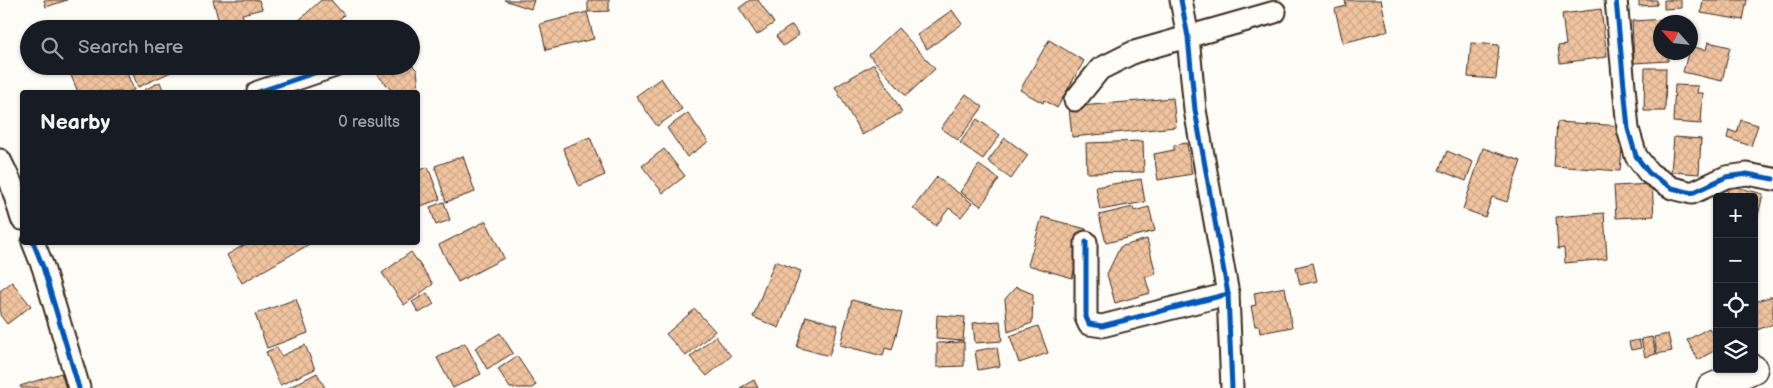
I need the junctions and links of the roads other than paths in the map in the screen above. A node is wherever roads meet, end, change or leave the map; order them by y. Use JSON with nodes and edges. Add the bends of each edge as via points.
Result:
{"nodes":[{"id":1,"x":1181,"y":0,"type":"edge"},
{"id":2,"x":1616,"y":0,"type":"edge"},
{"id":3,"x":1275,"y":12,"type":"dead end"},
{"id":4,"x":1188,"y":36,"type":"junction"},
{"id":5,"x":308,"y":75,"type":"edge"},
{"id":6,"x":264,"y":90,"type":"edge"},
{"id":7,"x":1074,"y":100,"type":"dead end"},
{"id":8,"x":0,"y":160,"type":"edge"},
{"id":9,"x":1773,"y":179,"type":"edge"},
{"id":10,"x":17,"y":181,"type":"edge"},
{"id":11,"x":20,"y":204,"type":"edge"},
{"id":12,"x":1086,"y":242,"type":"dead end"},
{"id":13,"x":34,"y":245,"type":"edge"},
{"id":14,"x":1228,"y":294,"type":"junction"},
{"id":15,"x":1773,"y":360,"type":"edge"},
{"id":16,"x":1758,"y":367,"type":"edge"},
{"id":17,"x":1745,"y":373,"type":"edge"},
{"id":18,"x":79,"y":388,"type":"edge"},
{"id":19,"x":1232,"y":388,"type":"edge"},
{"id":20,"x":1711,"y":388,"type":"edge"}],
"edges":[{"from":1,"to":4,"type":"street"},
{"from":2,"to":9,"type":"street","via":[[1628,129],[1636,156],[1649,173],[1672,188],[1692,193],[1726,177],[1747,174]]},
{"from":3,"to":4,"type":"street"},
{"from":4,"to":7,"type":"street","via":[[1134,52],[1100,69]]},
{"from":4,"to":14,"type":"street","via":[[1195,110]]},
{"from":5,"to":6,"type":"street"},
{"from":8,"to":10,"type":"street"},
{"from":10,"to":11,"type":"street"},
{"from":12,"to":14,"type":"street","via":[[1086,317],[1089,324],[1102,326]]},
{"from":13,"to":18,"type":"street"},
{"from":14,"to":19,"type":"street"},
{"from":15,"to":16,"type":"street"},
{"from":17,"to":20,"type":"street"}]}
